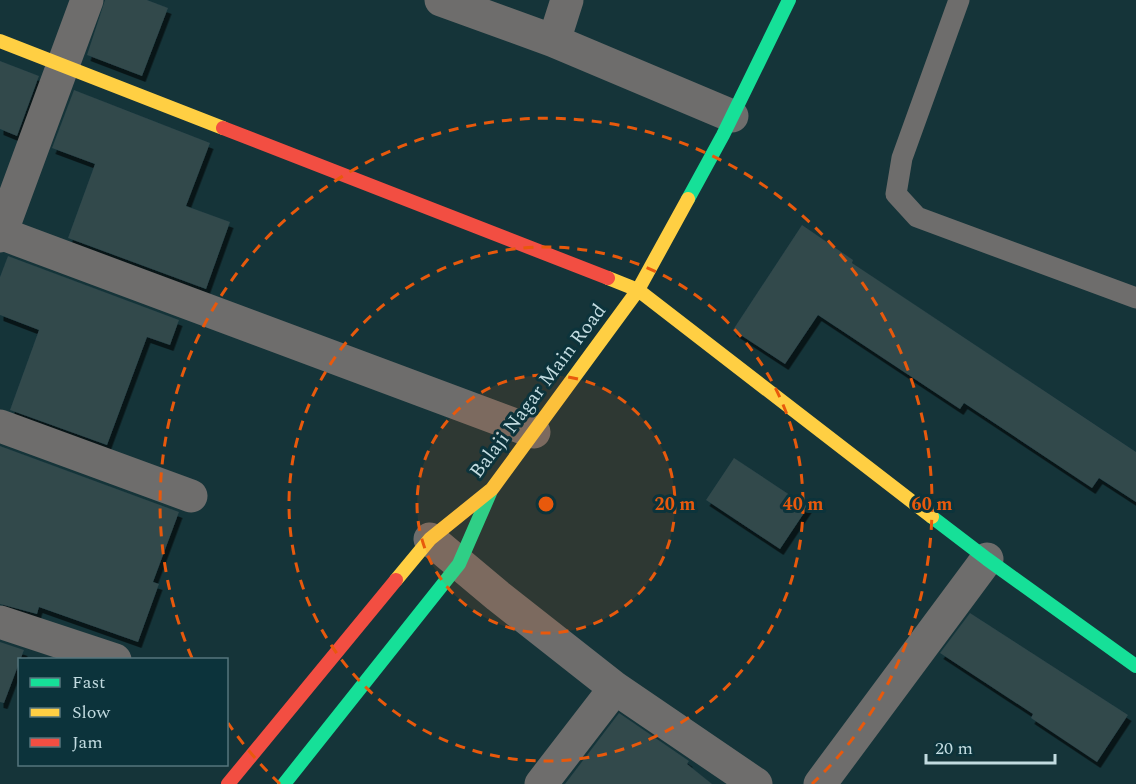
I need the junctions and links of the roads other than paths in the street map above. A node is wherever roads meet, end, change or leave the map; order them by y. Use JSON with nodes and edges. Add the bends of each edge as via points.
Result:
{"nodes":[{"id":1,"x":87,"y":0,"type":"edge"},
{"id":2,"x":441,"y":0,"type":"edge"},
{"id":3,"x":567,"y":0,"type":"edge"},
{"id":4,"x":789,"y":0,"type":"edge"},
{"id":5,"x":959,"y":0,"type":"edge"},
{"id":6,"x":0,"y":41,"type":"edge"},
{"id":7,"x":554,"y":41,"type":"junction"},
{"id":8,"x":63,"y":67,"type":"junction"},
{"id":9,"x":732,"y":116,"type":"junction"},
{"id":10,"x":0,"y":234,"type":"edge"},
{"id":11,"x":638,"y":290,"type":"junction"},
{"id":12,"x":1136,"y":298,"type":"edge"},
{"id":13,"x":0,"y":426,"type":"edge"},
{"id":14,"x":534,"y":432,"type":"junction"},
{"id":15,"x":492,"y":489,"type":"junction"},
{"id":16,"x":191,"y":496,"type":"dead end"},
{"id":17,"x":430,"y":539,"type":"junction"},
{"id":18,"x":987,"y":559,"type":"junction"},
{"id":19,"x":459,"y":564,"type":"junction"},
{"id":20,"x":0,"y":622,"type":"edge"},
{"id":21,"x":109,"y":658,"type":"edge"},
{"id":22,"x":1136,"y":666,"type":"edge"},
{"id":23,"x":615,"y":688,"type":"junction"},
{"id":24,"x":228,"y":784,"type":"edge"},
{"id":25,"x":284,"y":784,"type":"edge"},
{"id":26,"x":541,"y":784,"type":"edge"},
{"id":27,"x":756,"y":784,"type":"edge"},
{"id":28,"x":820,"y":784,"type":"edge"}],
"edges":[{"from":1,"to":8,"type":"street"},
{"from":2,"to":7,"type":"street"},
{"from":3,"to":7,"type":"street"},
{"from":4,"to":9,"type":"street","name":"Balaji Nagar Main Road"},
{"from":5,"to":12,"type":"lane","via":[[902,158],[896,194],[917,217]]},
{"from":6,"to":8,"type":"street"},
{"from":7,"to":9,"type":"street"},
{"from":8,"to":10,"type":"street"},
{"from":8,"to":11,"type":"street"},
{"from":9,"to":11,"type":"street","name":"Balaji Nagar Main Road"},
{"from":10,"to":14,"type":"street"},
{"from":11,"to":14,"type":"street","name":"Balaji Nagar Main Road"},
{"from":11,"to":18,"type":"street"},
{"from":13,"to":16,"type":"street"},
{"from":14,"to":15,"type":"street","name":"Balaji Nagar Main Road"},
{"from":15,"to":17,"type":"street","name":"Balaji Nagar Main Road"},
{"from":15,"to":19,"type":"street"},
{"from":17,"to":19,"type":"street"},
{"from":17,"to":24,"type":"street","name":"Balaji Nagar Main Road"},
{"from":18,"to":22,"type":"street"},
{"from":18,"to":28,"type":"street"},
{"from":19,"to":23,"type":"street"},
{"from":19,"to":25,"type":"street"},
{"from":20,"to":21,"type":"street"},
{"from":23,"to":26,"type":"street"},
{"from":23,"to":27,"type":"street"}]}
